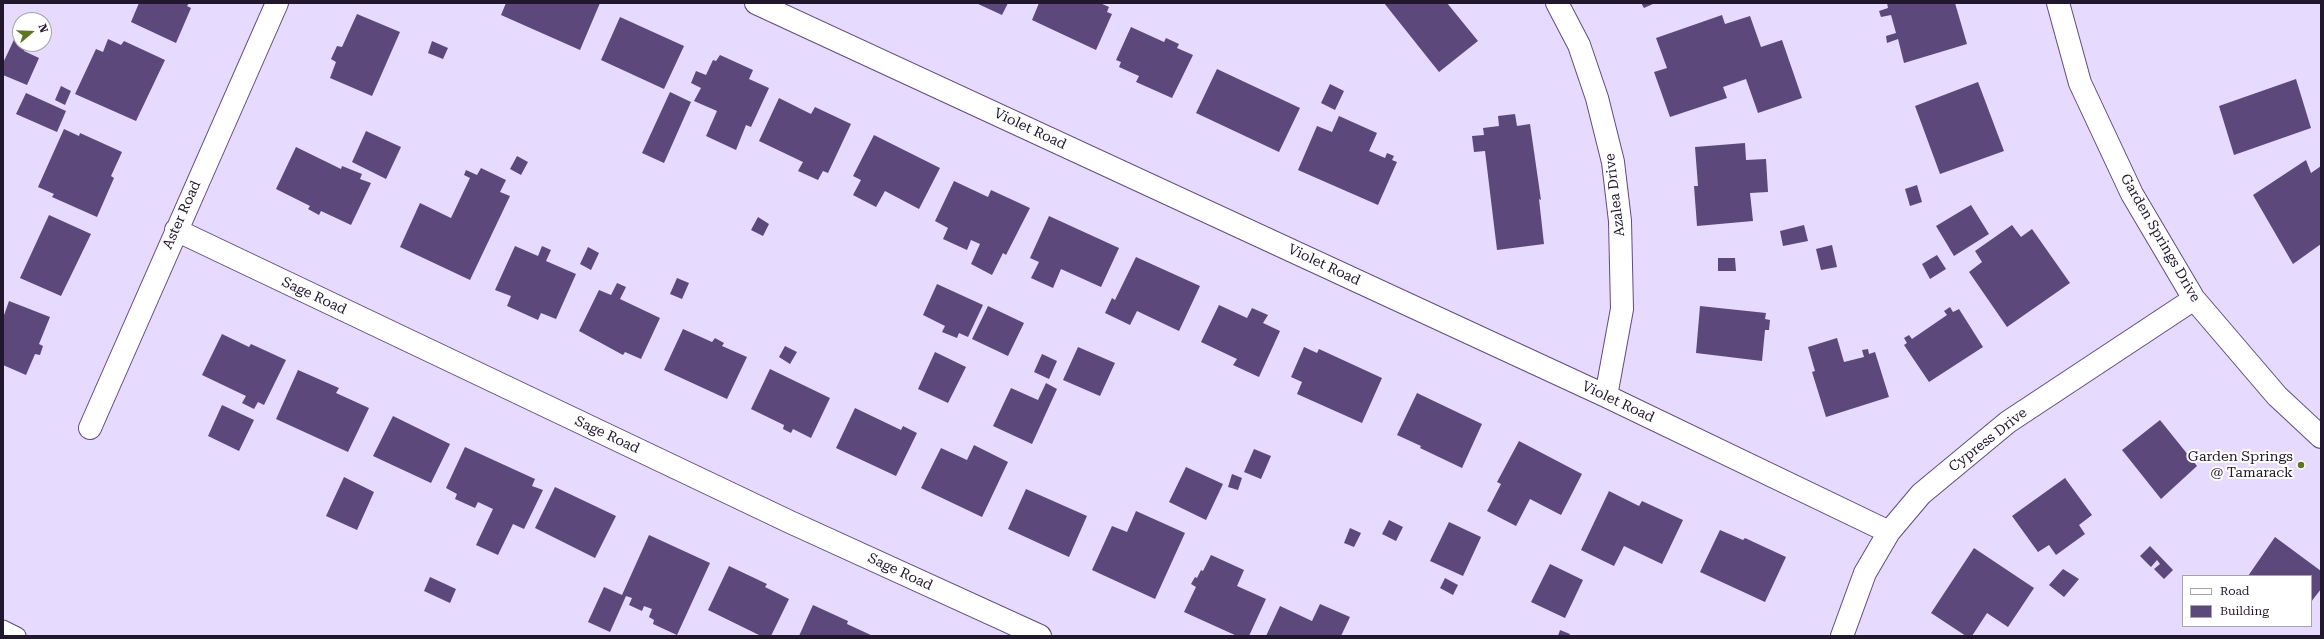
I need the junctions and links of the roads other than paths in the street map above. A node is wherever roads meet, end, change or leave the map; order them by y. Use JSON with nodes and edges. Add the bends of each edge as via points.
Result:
{"nodes":[{"id":1,"x":277,"y":3,"type":"edge"},
{"id":2,"x":756,"y":3,"type":"edge"},
{"id":3,"x":1557,"y":3,"type":"edge"},
{"id":4,"x":2058,"y":3,"type":"edge"},
{"id":5,"x":176,"y":230,"type":"junction"},
{"id":6,"x":2194,"y":300,"type":"junction"},
{"id":7,"x":1606,"y":396,"type":"junction"},
{"id":8,"x":90,"y":428,"type":"dead end"},
{"id":9,"x":2321,"y":437,"type":"edge"},
{"id":10,"x":1889,"y":532,"type":"junction"},
{"id":11,"x":3,"y":629,"type":"edge"},
{"id":12,"x":17,"y":636,"type":"edge"},
{"id":13,"x":1040,"y":636,"type":"edge"},
{"id":14,"x":1842,"y":636,"type":"edge"}],
"edges":[{"from":1,"to":5,"type":"street","name":"Aster Road"},
{"from":2,"to":7,"type":"street","name":"Violet Road"},
{"from":3,"to":7,"type":"street","name":"Azalea Drive","via":[[1579,45],[1597,98],[1613,162],[1620,221],[1622,309]]},
{"from":4,"to":6,"type":"street","name":"Garden Springs Drive","via":[[2080,83],[2132,194]]},
{"from":5,"to":8,"type":"street","name":"Aster Road"},
{"from":5,"to":13,"type":"street","name":"Sage Road","via":[[790,522]]},
{"from":6,"to":9,"type":"street","name":"Garden Springs Drive","via":[[2277,396]]},
{"from":6,"to":10,"type":"street","name":"Cypress Drive","via":[[2008,422],[1920,494]]},
{"from":7,"to":10,"type":"street","name":"Violet Road"},
{"from":10,"to":14,"type":"street","name":"Cypress Drive","via":[[1865,573]]},
{"from":11,"to":12,"type":"lane"}]}
